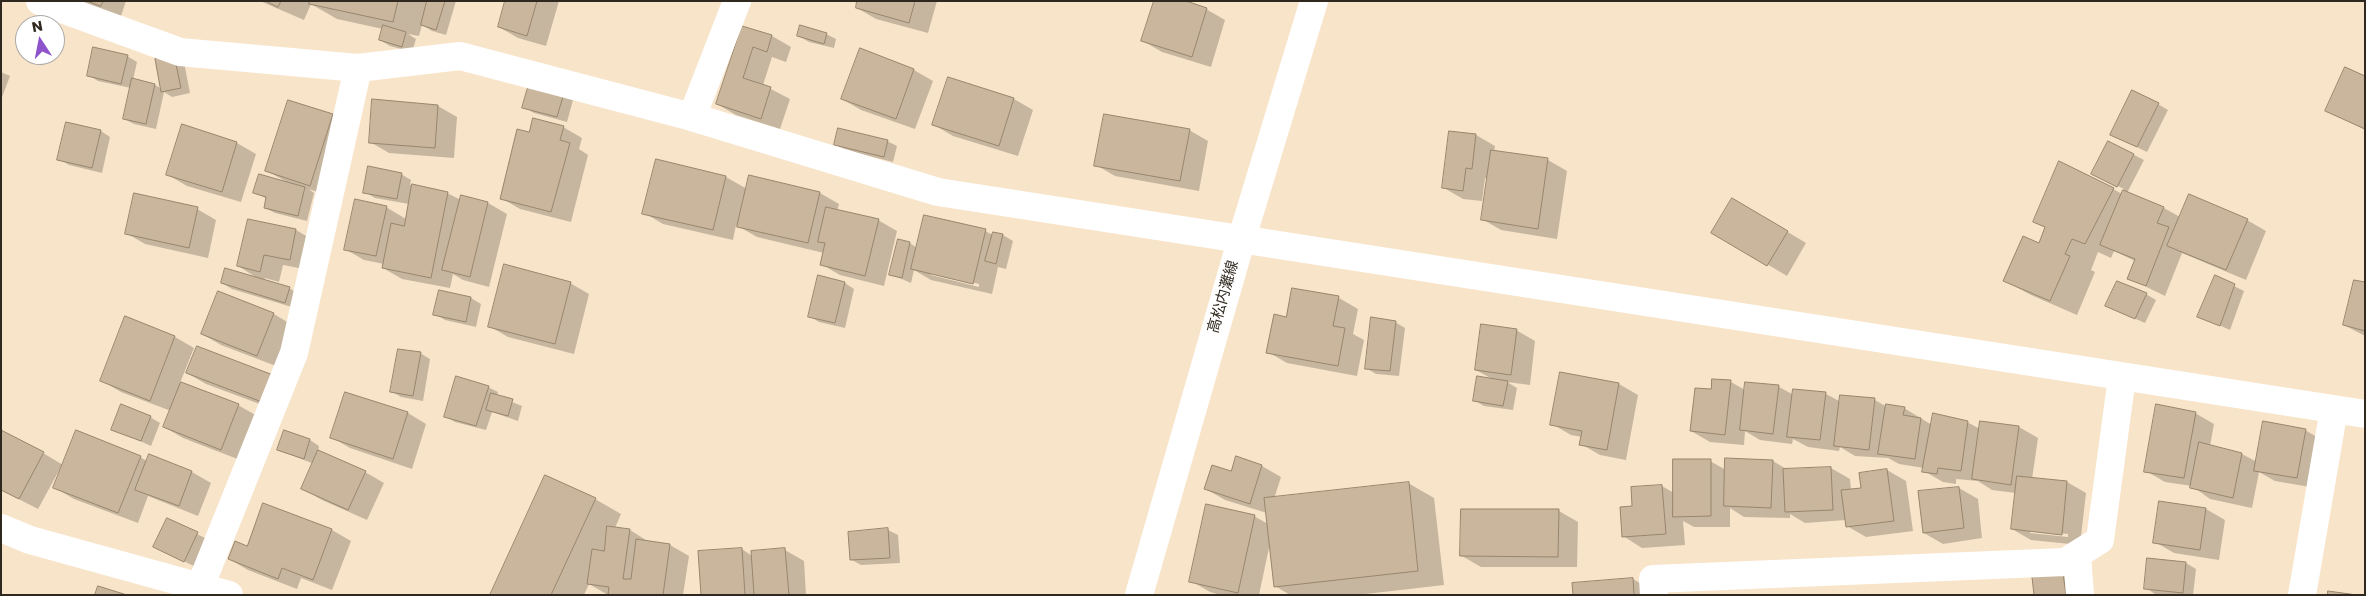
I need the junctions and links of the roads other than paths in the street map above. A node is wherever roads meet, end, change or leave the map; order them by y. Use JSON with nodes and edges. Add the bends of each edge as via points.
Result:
{"nodes":[{"id":1,"x":40,"y":1,"type":"edge"},
{"id":2,"x":737,"y":1,"type":"edge"},
{"id":3,"x":1314,"y":1,"type":"edge"},
{"id":4,"x":358,"y":68,"type":"junction"},
{"id":5,"x":692,"y":118,"type":"junction"},
{"id":6,"x":1241,"y":241,"type":"junction"},
{"id":7,"x":2122,"y":377,"type":"junction"},
{"id":8,"x":2334,"y":409,"type":"junction"},
{"id":9,"x":2365,"y":414,"type":"edge"},
{"id":10,"x":1,"y":528,"type":"edge"},
{"id":11,"x":2077,"y":555,"type":"junction"},
{"id":12,"x":200,"y":587,"type":"junction"},
{"id":13,"x":229,"y":595,"type":"edge"},
{"id":14,"x":1139,"y":595,"type":"edge"},
{"id":15,"x":1654,"y":595,"type":"edge"},
{"id":16,"x":2080,"y":595,"type":"edge"},
{"id":17,"x":2302,"y":595,"type":"edge"}],
"edges":[{"from":1,"to":4,"type":"street","via":[[180,52]]},
{"from":2,"to":5,"type":"street"},
{"from":3,"to":6,"type":"street","name":"高松内灘線"},
{"from":4,"to":5,"type":"street","via":[[460,56]]},
{"from":4,"to":12,"type":"street","via":[[294,353]]},
{"from":5,"to":6,"type":"street","via":[[938,192]]},
{"from":6,"to":7,"type":"street"},
{"from":6,"to":14,"type":"street","name":"高松内灘線"},
{"from":7,"to":8,"type":"street"},
{"from":7,"to":11,"type":"street","via":[[2100,540]]},
{"from":8,"to":9,"type":"street"},
{"from":8,"to":17,"type":"street"},
{"from":10,"to":12,"type":"street","via":[[30,540]]},
{"from":11,"to":15,"type":"street","via":[[2065,562],[1653,579]]},
{"from":11,"to":16,"type":"street"},
{"from":12,"to":13,"type":"street"}]}
